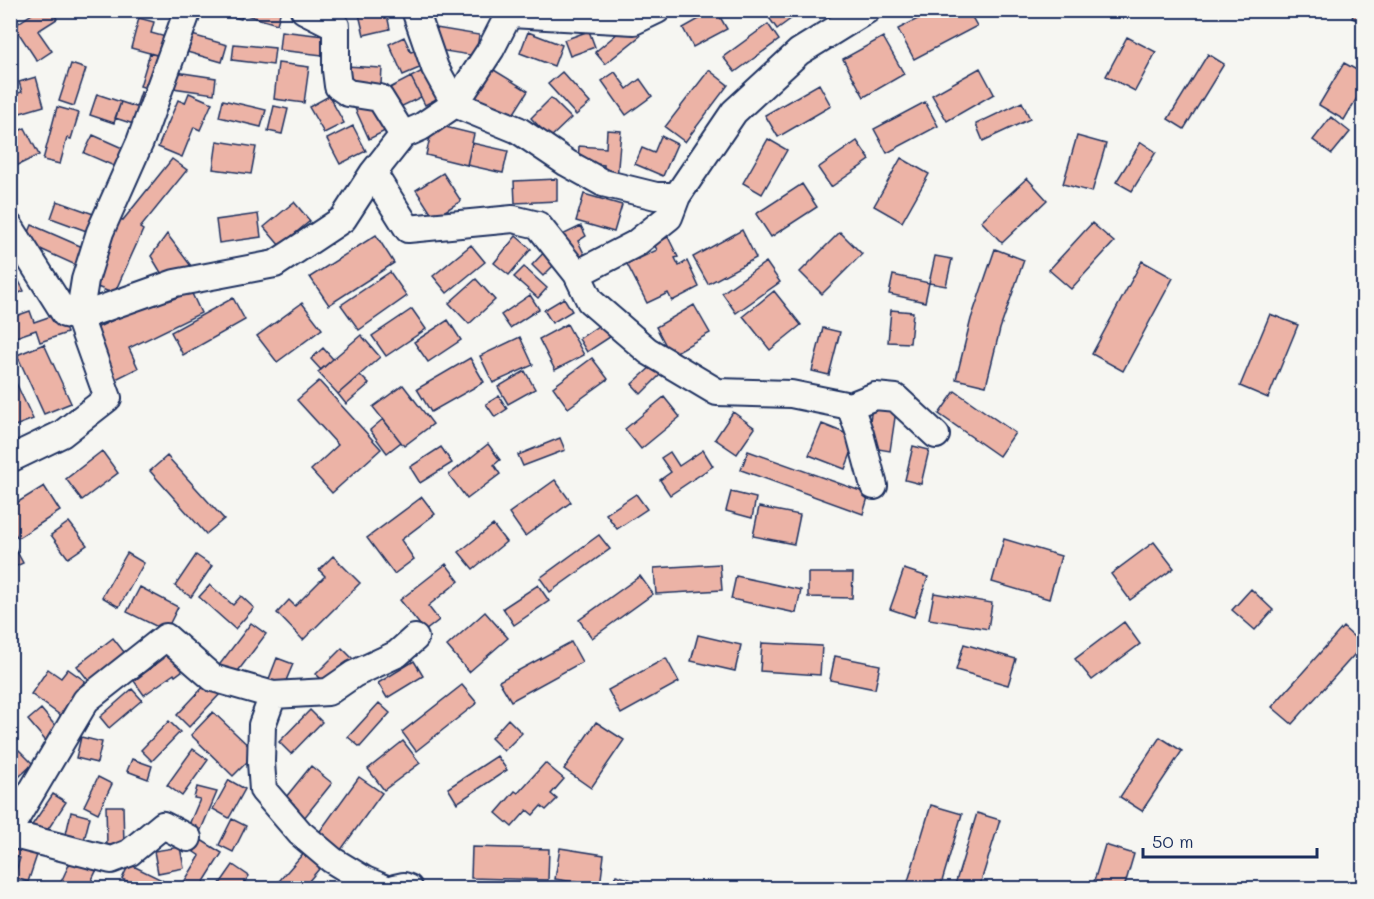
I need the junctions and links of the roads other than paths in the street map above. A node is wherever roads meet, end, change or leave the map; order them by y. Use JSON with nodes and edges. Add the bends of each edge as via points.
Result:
{"nodes":[{"id":1,"x":188,"y":10,"type":"edge"},
{"id":2,"x":304,"y":10,"type":"edge"},
{"id":3,"x":415,"y":10,"type":"edge"},
{"id":4,"x":657,"y":10,"type":"edge"},
{"id":5,"x":867,"y":10,"type":"edge"},
{"id":6,"x":511,"y":12,"type":"edge"},
{"id":7,"x":455,"y":104,"type":"junction"},
{"id":8,"x":403,"y":135,"type":"junction"},
{"id":9,"x":373,"y":173,"type":"junction"},
{"id":10,"x":677,"y":196,"type":"junction"},
{"id":11,"x":10,"y":227,"type":"edge"},
{"id":12,"x":577,"y":274,"type":"junction"},
{"id":13,"x":79,"y":317,"type":"junction"},
{"id":14,"x":850,"y":406,"type":"junction"},
{"id":15,"x":936,"y":435,"type":"dead end"},
{"id":16,"x":10,"y":459,"type":"edge"},
{"id":17,"x":874,"y":486,"type":"dead end"},
{"id":18,"x":415,"y":638,"type":"dead end"},
{"id":19,"x":273,"y":695,"type":"junction"},
{"id":20,"x":10,"y":828,"type":"edge"},
{"id":21,"x":10,"y":834,"type":"edge"},
{"id":22,"x":188,"y":838,"type":"dead end"},
{"id":23,"x":384,"y":888,"type":"edge"},
{"id":24,"x":395,"y":888,"type":"edge"},
{"id":25,"x":410,"y":888,"type":"edge"}],
"edges":[{"from":1,"to":13,"type":"street","via":[[140,142],[100,232],[85,280]]},
{"from":2,"to":8,"type":"street","via":[[336,26],[338,86],[348,93],[380,98]]},
{"from":3,"to":7,"type":"street","via":[[435,68]]},
{"from":4,"to":6,"type":"street","via":[[634,21]]},
{"from":5,"to":10,"type":"street","via":[[800,52],[734,112]]},
{"from":6,"to":7,"type":"street"},
{"from":7,"to":8,"type":"street"},
{"from":7,"to":10,"type":"street","via":[[518,130],[603,183],[656,196]]},
{"from":8,"to":9,"type":"street"},
{"from":9,"to":12,"type":"street","via":[[408,229],[513,219],[538,225]]},
{"from":9,"to":13,"type":"street","via":[[343,219],[275,264],[175,283]]},
{"from":10,"to":12,"type":"street","via":[[669,217],[635,244]]},
{"from":11,"to":13,"type":"street","via":[[65,314]]},
{"from":12,"to":14,"type":"street","via":[[591,301],[648,351],[717,392],[791,394]]},
{"from":13,"to":16,"type":"street","via":[[108,398],[62,434]]},
{"from":14,"to":15,"type":"street","via":[[874,396],[896,398]]},
{"from":14,"to":17,"type":"street"},
{"from":18,"to":19,"type":"street","via":[[397,654],[354,674],[328,692]]},
{"from":19,"to":20,"type":"street","via":[[213,678],[166,637],[86,700]]},
{"from":19,"to":23,"type":"street","via":[[262,725],[263,790],[300,833],[332,860]]},
{"from":21,"to":22,"type":"street","via":[[111,860],[129,853],[163,825]]},
{"from":24,"to":25,"type":"street"}]}
